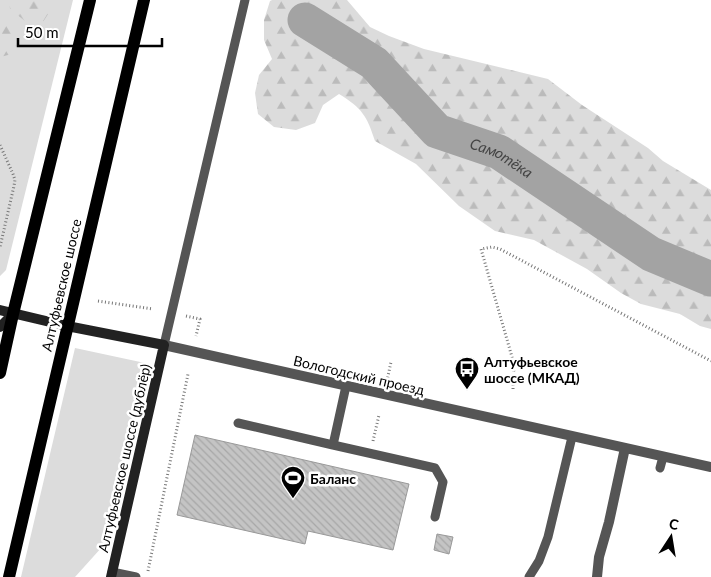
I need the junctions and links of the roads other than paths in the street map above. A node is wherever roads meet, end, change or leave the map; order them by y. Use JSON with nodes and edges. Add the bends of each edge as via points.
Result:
{"nodes":[{"id":1,"x":90,"y":0,"type":"edge"},
{"id":2,"x":144,"y":0,"type":"edge"},
{"id":3,"x":245,"y":0,"type":"edge"},
{"id":4,"x":0,"y":310,"type":"edge"},
{"id":5,"x":13,"y":314,"type":"junction"},
{"id":6,"x":67,"y":326,"type":"junction"},
{"id":7,"x":0,"y":327,"type":"edge"},
{"id":8,"x":164,"y":345,"type":"junction"},
{"id":9,"x":0,"y":373,"type":"edge"},
{"id":10,"x":346,"y":386,"type":"junction"},
{"id":11,"x":238,"y":423,"type":"dead end"},
{"id":12,"x":572,"y":436,"type":"junction"},
{"id":13,"x":333,"y":444,"type":"junction"},
{"id":14,"x":625,"y":448,"type":"junction"},
{"id":15,"x":664,"y":457,"type":"junction"},
{"id":16,"x":711,"y":467,"type":"edge"},
{"id":17,"x":660,"y":468,"type":"dead end"},
{"id":18,"x":435,"y":518,"type":"dead end"},
{"id":19,"x":109,"y":575,"type":"edge"},
{"id":20,"x":8,"y":577,"type":"edge"},
{"id":21,"x":136,"y":577,"type":"edge"},
{"id":22,"x":529,"y":577,"type":"edge"},
{"id":23,"x":597,"y":577,"type":"edge"}],
"edges":[{"from":1,"to":5,"type":"main road"},
{"from":2,"to":6,"type":"main road","name":"Алтуфьевское шоссе"},
{"from":3,"to":8,"type":"lane"},
{"from":4,"to":5,"type":"street","name":"Вологодский проезд"},
{"from":5,"to":6,"type":"street","name":"Вологодский проезд"},
{"from":5,"to":7,"type":"street"},
{"from":5,"to":9,"type":"main road"},
{"from":6,"to":8,"type":"street","name":"Вологодский проезд"},
{"from":6,"to":20,"type":"main road","name":"Алтуфьевское шоссе"},
{"from":8,"to":10,"type":"street","name":"Вологодский проезд"},
{"from":8,"to":19,"type":"street","name":"Алтуфьевское шоссе (дублёр)"},
{"from":10,"to":12,"type":"street","name":"Вологодский проезд"},
{"from":10,"to":13,"type":"lane"},
{"from":11,"to":13,"type":"lane"},
{"from":12,"to":14,"type":"street","name":"Вологодский проезд"},
{"from":12,"to":22,"type":"lane","via":[[548,537]]},
{"from":13,"to":18,"type":"lane","via":[[435,468],[443,482]]},
{"from":14,"to":15,"type":"street","name":"Вологодский проезд"},
{"from":14,"to":23,"type":"street"},
{"from":15,"to":16,"type":"street","name":"Вологодский проезд"},
{"from":15,"to":17,"type":"lane"},
{"from":19,"to":21,"type":"lane"}]}
